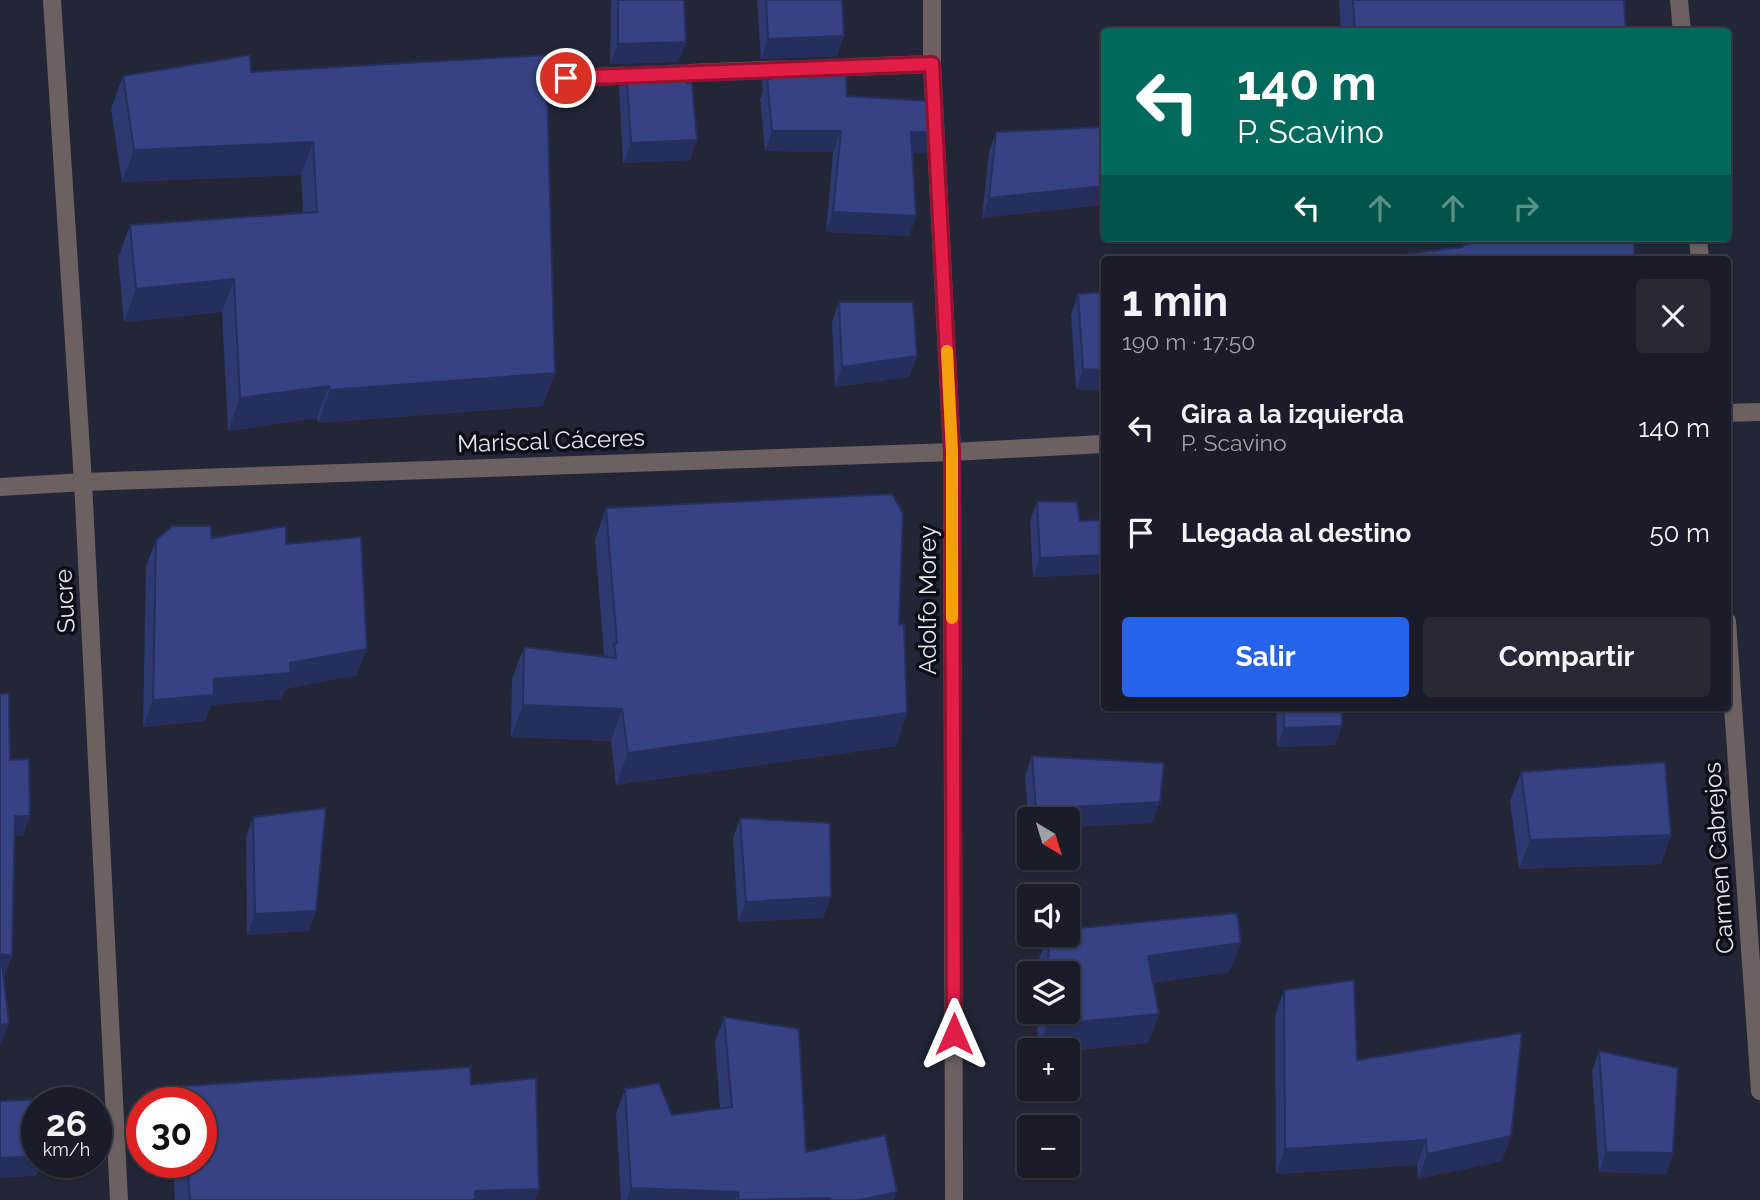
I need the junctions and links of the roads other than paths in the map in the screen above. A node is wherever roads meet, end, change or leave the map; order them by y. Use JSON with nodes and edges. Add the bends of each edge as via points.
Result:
{"nodes":[{"id":1,"x":52,"y":0,"type":"edge"},
{"id":2,"x":932,"y":0,"type":"edge"},
{"id":3,"x":1679,"y":0,"type":"edge"},
{"id":4,"x":1682,"y":28,"type":"edge"},
{"id":5,"x":932,"y":64,"type":"junction"},
{"id":6,"x":566,"y":78,"type":"dead end"},
{"id":7,"x":1760,"y":412,"type":"edge"},
{"id":8,"x":1731,"y":413,"type":"edge"},
{"id":9,"x":1101,"y":444,"type":"edge"},
{"id":10,"x":952,"y":452,"type":"junction"},
{"id":11,"x":83,"y":482,"type":"junction"},
{"id":12,"x":0,"y":487,"type":"edge"},
{"id":13,"x":1731,"y":678,"type":"edge"},
{"id":14,"x":1760,"y":1091,"type":"edge"},
{"id":15,"x":119,"y":1200,"type":"edge"},
{"id":16,"x":954,"y":1200,"type":"edge"}],
"edges":[{"from":1,"to":11,"type":"street","name":"Sucre"},
{"from":2,"to":5,"type":"street","name":"Adolfo Morey"},
{"from":3,"to":4,"type":"street"},
{"from":5,"to":6,"type":"street"},
{"from":5,"to":10,"type":"street","name":"Adolfo Morey"},
{"from":7,"to":8,"type":"street"},
{"from":9,"to":10,"type":"street","name":"Mariscal Cáceres"},
{"from":10,"to":11,"type":"street","name":"Mariscal Cáceres"},
{"from":10,"to":16,"type":"street","name":"Adolfo Morey"},
{"from":11,"to":12,"type":"street","name":"Mariscal Cáceres"},
{"from":11,"to":15,"type":"street","name":"Sucre"},
{"from":13,"to":14,"type":"street","name":"Carmen Cabrejos"}]}
